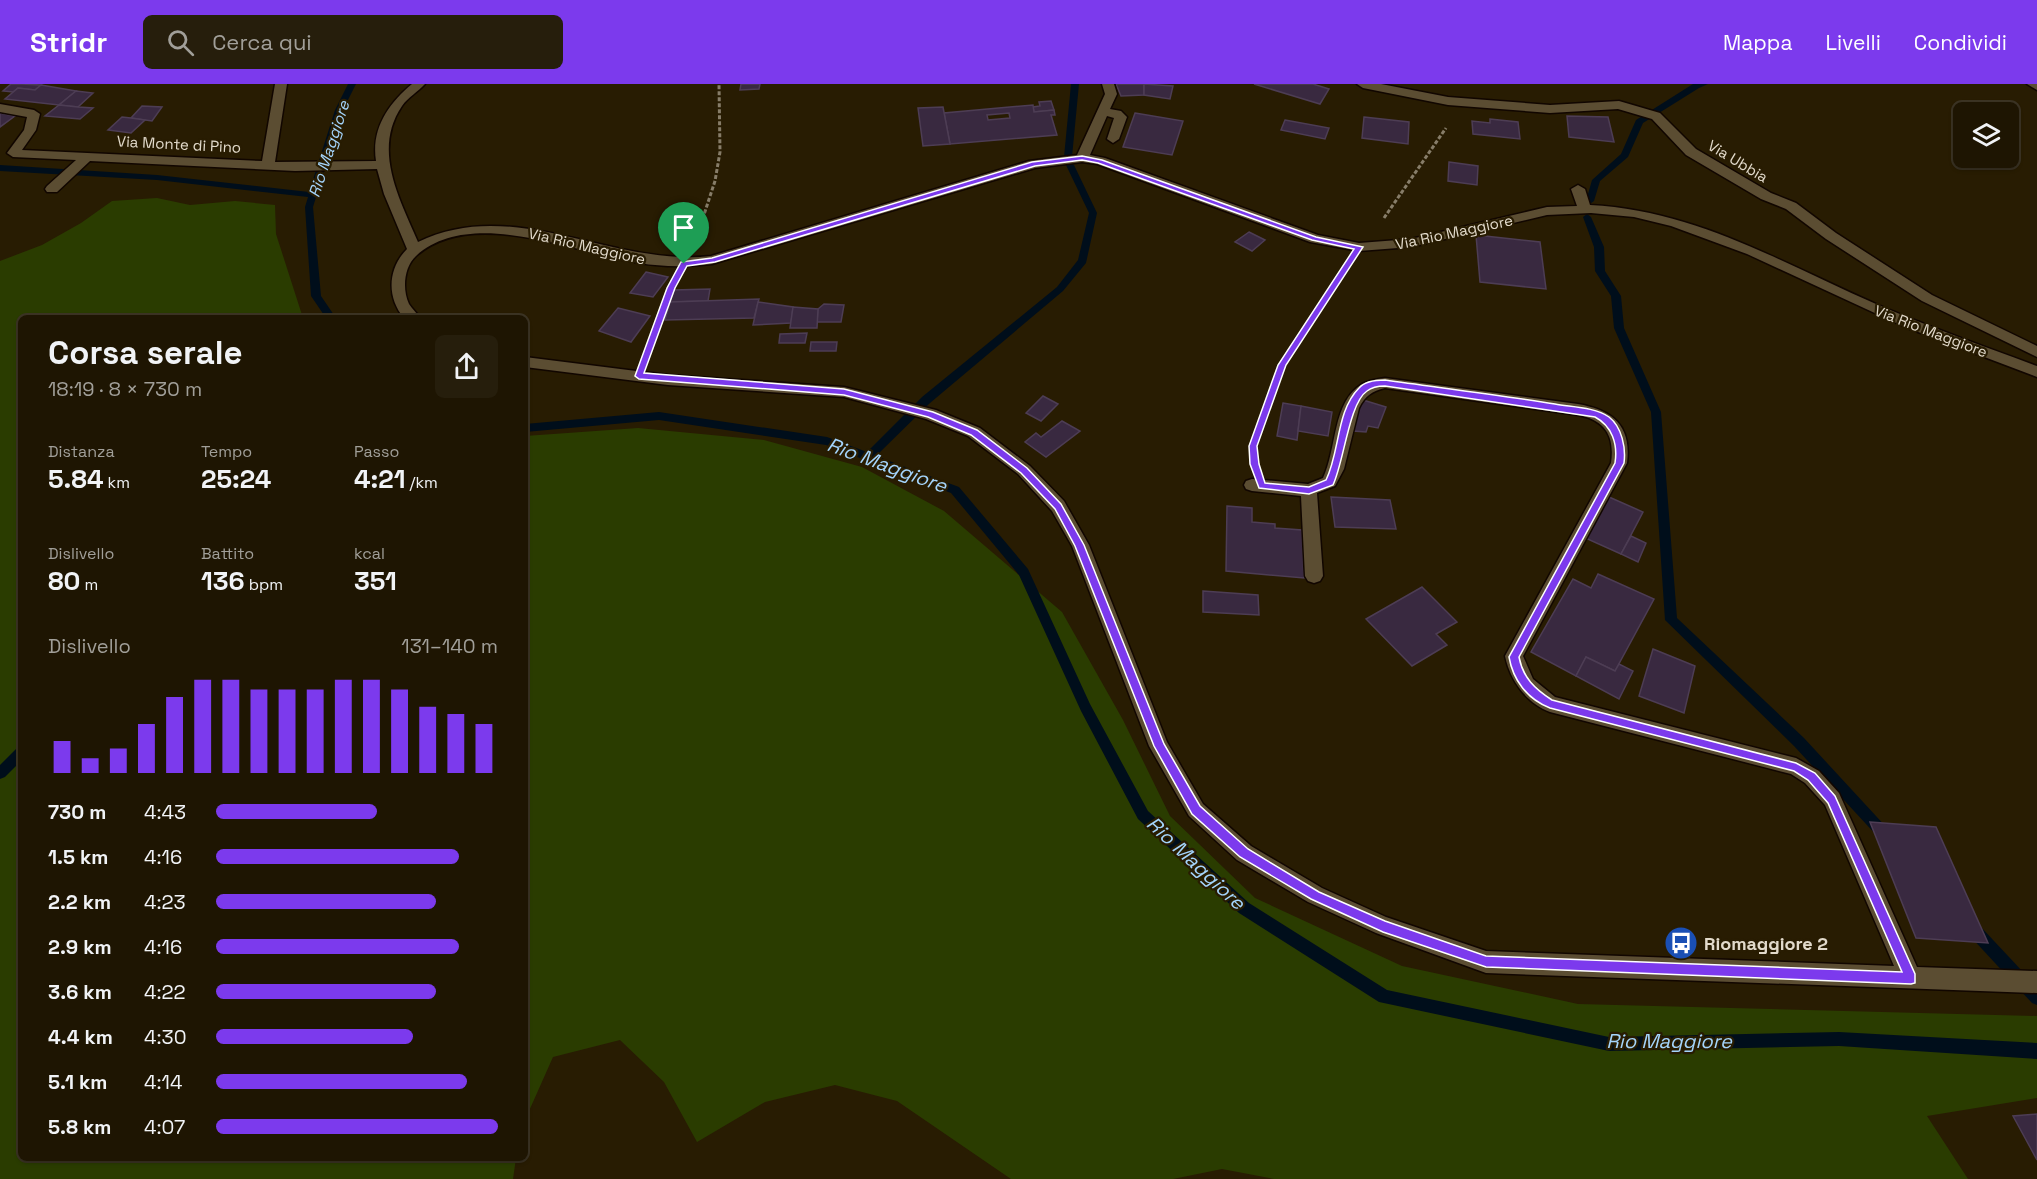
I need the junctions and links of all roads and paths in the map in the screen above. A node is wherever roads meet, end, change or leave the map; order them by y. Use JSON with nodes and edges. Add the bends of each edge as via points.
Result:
{"nodes":[{"id":1,"x":281,"y":84,"type":"edge"},
{"id":2,"x":419,"y":84,"type":"edge"},
{"id":3,"x":719,"y":84,"type":"edge"},
{"id":4,"x":1108,"y":84,"type":"edge"},
{"id":5,"x":1363,"y":84,"type":"edge"},
{"id":6,"x":2033,"y":84,"type":"edge"},
{"id":7,"x":2037,"y":86,"type":"edge"},
{"id":8,"x":1456,"y":102,"type":"junction"},
{"id":9,"x":0,"y":108,"type":"edge"},
{"id":10,"x":1103,"y":112,"type":"junction"},
{"id":11,"x":1113,"y":139,"type":"dead end"},
{"id":12,"x":6,"y":153,"type":"edge"},
{"id":13,"x":88,"y":156,"type":"junction"},
{"id":14,"x":1082,"y":158,"type":"junction"},
{"id":15,"x":268,"y":165,"type":"junction"},
{"id":16,"x":380,"y":165,"type":"junction"},
{"id":17,"x":52,"y":189,"type":"dead end"},
{"id":18,"x":1578,"y":189,"type":"dead end"},
{"id":19,"x":1584,"y":207,"type":"junction"},
{"id":20,"x":1359,"y":247,"type":"junction"},
{"id":21,"x":414,"y":249,"type":"junction"},
{"id":22,"x":684,"y":264,"type":"junction"},
{"id":23,"x":409,"y":315,"type":"edge"},
{"id":24,"x":2037,"y":352,"type":"edge"},
{"id":25,"x":528,"y":362,"type":"edge"},
{"id":26,"x":2037,"y":372,"type":"edge"},
{"id":27,"x":639,"y":376,"type":"junction"},
{"id":28,"x":1257,"y":486,"type":"joint"},
{"id":29,"x":1309,"y":490,"type":"junction"},
{"id":30,"x":1314,"y":576,"type":"dead end"},
{"id":31,"x":1911,"y":979,"type":"junction"},
{"id":32,"x":2037,"y":982,"type":"edge"}],
"edges":[{"from":1,"to":15,"type":"street"},
{"from":2,"to":16,"type":"street","via":[[398,102],[383,130]]},
{"from":3,"to":22,"type":"path","via":[[720,152],[715,181]]},
{"from":4,"to":10,"type":"street","via":[[1111,94]]},
{"from":5,"to":8,"type":"street","name":"Via Ubbia"},
{"from":6,"to":7,"type":"street"},
{"from":8,"to":20,"type":"path","via":[[1445,130],[1383,220]]},
{"from":8,"to":24,"type":"street","name":"Via Ubbia","via":[[1550,108],[1619,105],[1656,116],[1691,152],[1766,196],[1791,206],[1927,298]]},
{"from":9,"to":12,"type":"street","name":"Via Monte di Pino","via":[[34,114],[30,130]]},
{"from":10,"to":11,"type":"street","via":[[1121,117]]},
{"from":10,"to":14,"type":"street"},
{"from":12,"to":13,"type":"street","name":"Via Monte di Pino"},
{"from":13,"to":15,"type":"street","name":"Via Monte di Pino"},
{"from":13,"to":17,"type":"street"},
{"from":14,"to":20,"type":"street","name":"Via Rio Maggiore","via":[[1100,161],[1315,239]]},
{"from":14,"to":22,"type":"street","name":"Via Rio Maggiore","via":[[1034,164],[712,260]]},
{"from":15,"to":16,"type":"street","name":"Via Monte di Pino"},
{"from":16,"to":21,"type":"street"},
{"from":18,"to":19,"type":"street"},
{"from":19,"to":20,"type":"street","name":"Via Rio Maggiore","via":[[1547,211],[1411,243]]},
{"from":19,"to":26,"type":"street","name":"Via Rio Maggiore","via":[[1630,212],[1696,227],[1870,307]]},
{"from":20,"to":28,"type":"path","via":[[1282,365],[1253,446]]},
{"from":21,"to":22,"type":"street","name":"Via Rio Maggiore","via":[[463,229],[508,229],[628,257]]},
{"from":21,"to":23,"type":"street","via":[[401,266],[397,283]]},
{"from":22,"to":27,"type":"path","via":[[671,288]]},
{"from":25,"to":27,"type":"street"},
{"from":27,"to":31,"type":"street","via":[[844,392],[930,414],[974,432],[1024,470],[1058,506],[1080,545],[1159,746],[1196,810],[1244,853],[1315,895],[1383,926],[1486,962]]},
{"from":28,"to":29,"type":"street"},
{"from":29,"to":30,"type":"street"},
{"from":29,"to":31,"type":"street","via":[[1321,488],[1333,477],[1350,410],[1362,389],[1374,384],[1536,404],[1606,419],[1622,450],[1620,463],[1514,657],[1523,681],[1550,704],[1796,767],[1812,777],[1832,799]]},
{"from":31,"to":32,"type":"street"}]}
